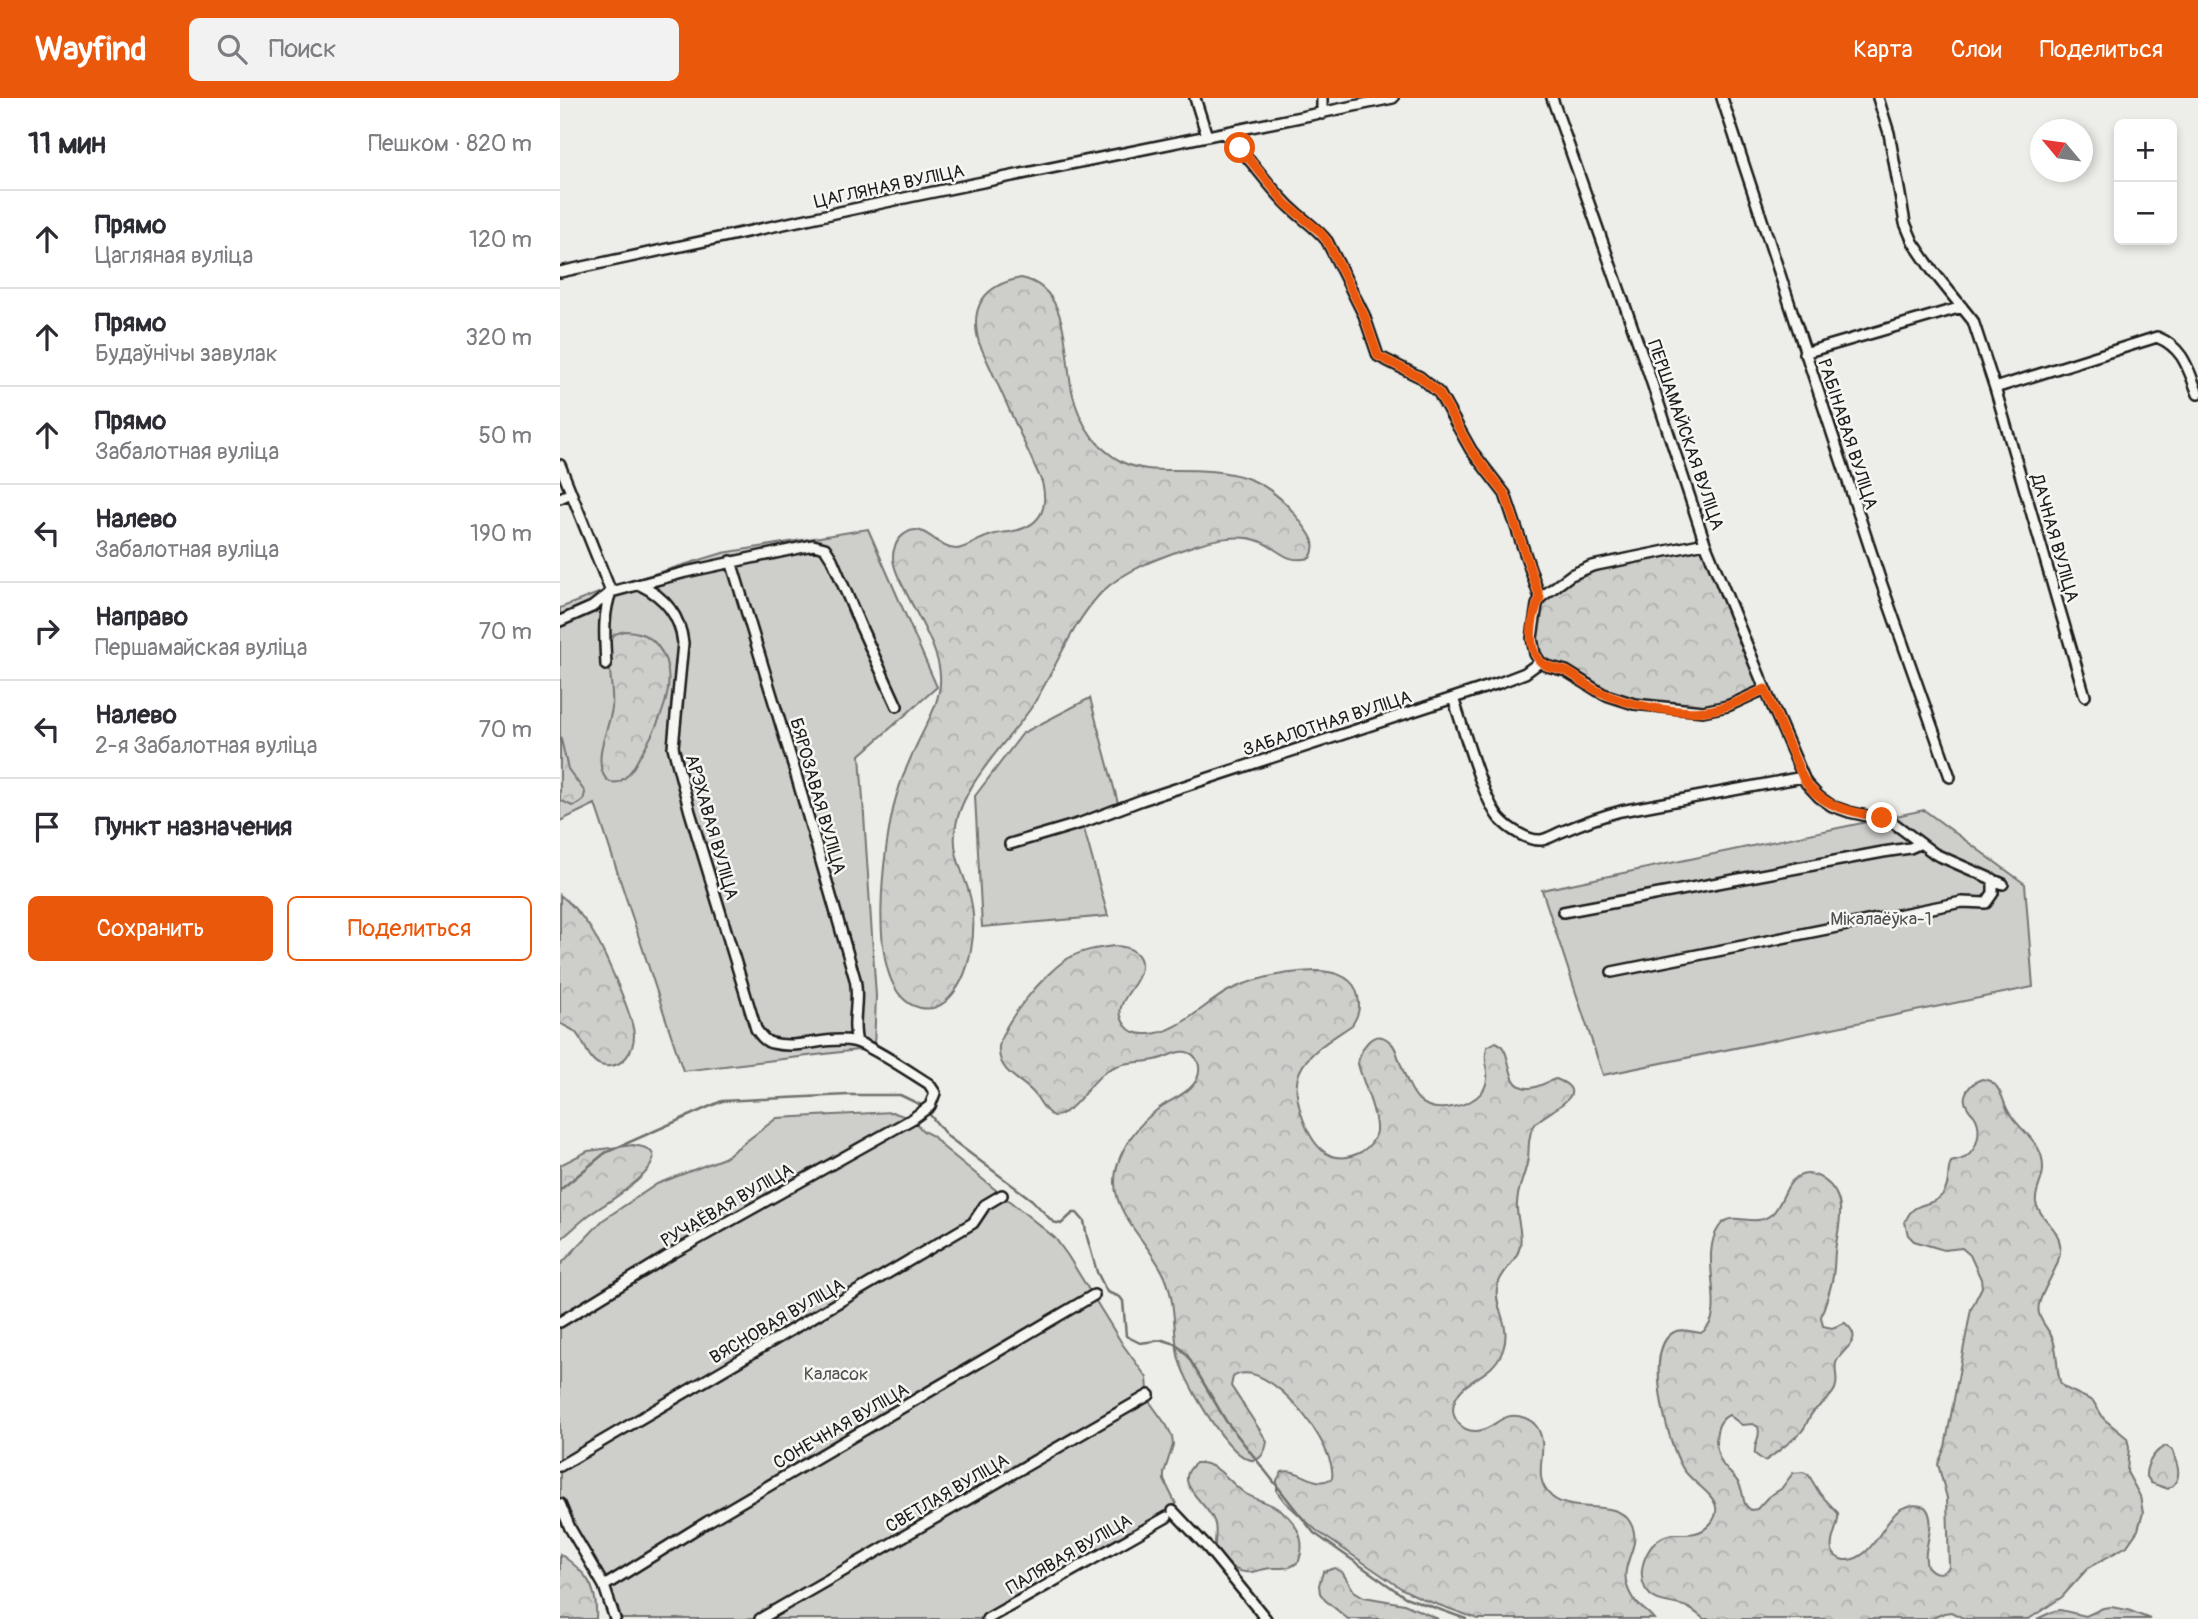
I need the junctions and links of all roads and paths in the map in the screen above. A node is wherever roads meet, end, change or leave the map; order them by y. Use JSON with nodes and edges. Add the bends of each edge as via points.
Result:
{"nodes":[{"id":1,"x":1195,"y":98,"type":"edge"},
{"id":2,"x":1322,"y":98,"type":"edge"},
{"id":3,"x":1393,"y":98,"type":"edge"},
{"id":4,"x":1552,"y":98,"type":"edge"},
{"id":5,"x":1722,"y":98,"type":"edge"},
{"id":6,"x":1878,"y":98,"type":"edge"},
{"id":7,"x":1322,"y":114,"type":"junction"},
{"id":8,"x":1224,"y":133,"type":"junction"},
{"id":9,"x":1207,"y":136,"type":"junction"},
{"id":10,"x":560,"y":272,"type":"edge"},
{"id":11,"x":1962,"y":307,"type":"junction"},
{"id":12,"x":1804,"y":353,"type":"junction"},
{"id":13,"x":1995,"y":388,"type":"junction"},
{"id":14,"x":2198,"y":394,"type":"edge"},
{"id":15,"x":560,"y":465,"type":"edge"},
{"id":16,"x":571,"y":493,"type":"junction"},
{"id":17,"x":560,"y":498,"type":"edge"},
{"id":18,"x":1705,"y":543,"type":"junction"},
{"id":19,"x":731,"y":561,"type":"junction"},
{"id":20,"x":640,"y":585,"type":"junction"},
{"id":21,"x":611,"y":592,"type":"junction"},
{"id":22,"x":1540,"y":598,"type":"junction"},
{"id":23,"x":560,"y":621,"type":"edge"},
{"id":24,"x":1540,"y":662,"type":"junction"},
{"id":25,"x":606,"y":665,"type":"dead end"},
{"id":26,"x":1765,"y":689,"type":"junction"},
{"id":27,"x":2085,"y":696,"type":"dead end"},
{"id":28,"x":1453,"y":698,"type":"junction"},
{"id":29,"x":897,"y":706,"type":"dead end"},
{"id":30,"x":1950,"y":777,"type":"dead end"},
{"id":31,"x":1803,"y":778,"type":"junction"},
{"id":32,"x":1010,"y":844,"type":"dead end"},
{"id":33,"x":1919,"y":844,"type":"junction"},
{"id":34,"x":1993,"y":879,"type":"junction"},
{"id":35,"x":2003,"y":884,"type":"dead end"},
{"id":36,"x":1563,"y":912,"type":"dead end"},
{"id":37,"x":1612,"y":972,"type":"dead end"},
{"id":38,"x":857,"y":1042,"type":"junction"},
{"id":39,"x":1002,"y":1195,"type":"dead end"},
{"id":40,"x":1094,"y":1295,"type":"dead end"},
{"id":41,"x":560,"y":1322,"type":"edge"},
{"id":42,"x":1149,"y":1395,"type":"dead end"},
{"id":43,"x":560,"y":1466,"type":"edge"},
{"id":44,"x":560,"y":1504,"type":"edge"},
{"id":45,"x":604,"y":1586,"type":"junction"},
{"id":46,"x":615,"y":1619,"type":"edge"},
{"id":47,"x":760,"y":1619,"type":"edge"},
{"id":48,"x":987,"y":1619,"type":"edge"},
{"id":49,"x":1266,"y":1619,"type":"edge"}],
"edges":[{"from":1,"to":9,"type":"street"},
{"from":2,"to":7,"type":"street"},
{"from":3,"to":7,"type":"street","name":"ЦАГЛЯНАЯ ВУЛІЦА"},
{"from":4,"to":18,"type":"street","name":"ПЕРШАМАЙСКАЯ ВУЛІЦА"},
{"from":5,"to":12,"type":"street","name":"РАБІНАВАЯ ВУЛІЦА"},
{"from":6,"to":11,"type":"street","name":"ДАЧНАЯ ВУЛІЦА","via":[[1905,223],[1913,242]]},
{"from":7,"to":8,"type":"street","name":"ЦАГЛЯНАЯ ВУЛІЦА"},
{"from":8,"to":9,"type":"street","name":"ЦАГЛЯНАЯ ВУЛІЦА"},
{"from":8,"to":22,"type":"street","via":[[1286,204],[1319,231],[1364,315],[1378,356],[1420,377],[1439,393],[1471,450],[1505,494]]},
{"from":9,"to":10,"type":"street","name":"ЦАГЛЯНАЯ ВУЛІЦА"},
{"from":11,"to":12,"type":"street"},
{"from":11,"to":13,"type":"street","name":"ДАЧНАЯ ВУЛІЦА","via":[[1973,321]]},
{"from":12,"to":30,"type":"street","name":"РАБІНАВАЯ ВУЛІЦА"},
{"from":13,"to":14,"type":"street","via":[[2157,337],[2178,350]]},
{"from":13,"to":27,"type":"street","name":"ДАЧНАЯ ВУЛІЦА"},
{"from":15,"to":16,"type":"street"},
{"from":16,"to":17,"type":"street"},
{"from":16,"to":21,"type":"street"},
{"from":18,"to":22,"type":"street","via":[[1592,566]]},
{"from":18,"to":26,"type":"street","name":"ПЕРШАМАЙСКАЯ ВУЛІЦА"},
{"from":19,"to":20,"type":"street"},
{"from":19,"to":29,"type":"street","via":[[813,545],[825,548]]},
{"from":19,"to":38,"type":"street","name":"БЯРОЗАВАЯ ВУЛІЦА","via":[[855,979]]},
{"from":20,"to":21,"type":"street"},
{"from":20,"to":38,"type":"street","name":"АРЭХАВАЯ ВУЛІЦА","via":[[666,602],[682,633],[672,737],[675,756],[754,1022],[772,1043]]},
{"from":21,"to":23,"type":"street","via":[[603,601]]},
{"from":21,"to":25,"type":"street","via":[[604,624]]},
{"from":22,"to":24,"type":"street","via":[[1532,638]]},
{"from":24,"to":26,"type":"street","via":[[1566,671],[1612,698],[1673,709],[1703,711],[1728,706]]},
{"from":24,"to":28,"type":"street","name":"ЗАБАЛОТНАЯ ВУЛІЦА","via":[[1518,676]]},
{"from":26,"to":31,"type":"street","name":"ПЕРШАМАЙСКАЯ ВУЛІЦА"},
{"from":28,"to":31,"type":"street","via":[[1499,817],[1534,840],[1621,811]]},
{"from":28,"to":32,"type":"street","name":"ЗАБАЛОТНАЯ ВУЛІЦА"},
{"from":31,"to":33,"type":"street","via":[[1832,806],[1891,821]]},
{"from":33,"to":34,"type":"street"},
{"from":33,"to":36,"type":"street"},
{"from":34,"to":35,"type":"street"},
{"from":34,"to":37,"type":"street","via":[[1993,893],[1986,903],[1962,902]]},
{"from":38,"to":41,"type":"street","name":"РУЧАЁВАЯ ВУЛІЦА","via":[[929,1084],[934,1093],[927,1109]]},
{"from":39,"to":43,"type":"street","name":"ВЯСНОВАЯ ВУЛІЦА","via":[[988,1202],[973,1223]]},
{"from":40,"to":45,"type":"street","name":"СОНЕЧНАЯ ВУЛІЦА"},
{"from":42,"to":47,"type":"street","name":"СВЕТЛАЯ ВУЛІЦА"},
{"from":44,"to":45,"type":"street"},
{"from":45,"to":46,"type":"street"},
{"from":48,"to":49,"type":"street","name":"ПАЛЯВАЯ ВУЛІЦА","via":[[1170,1514],[1208,1548]]}]}
